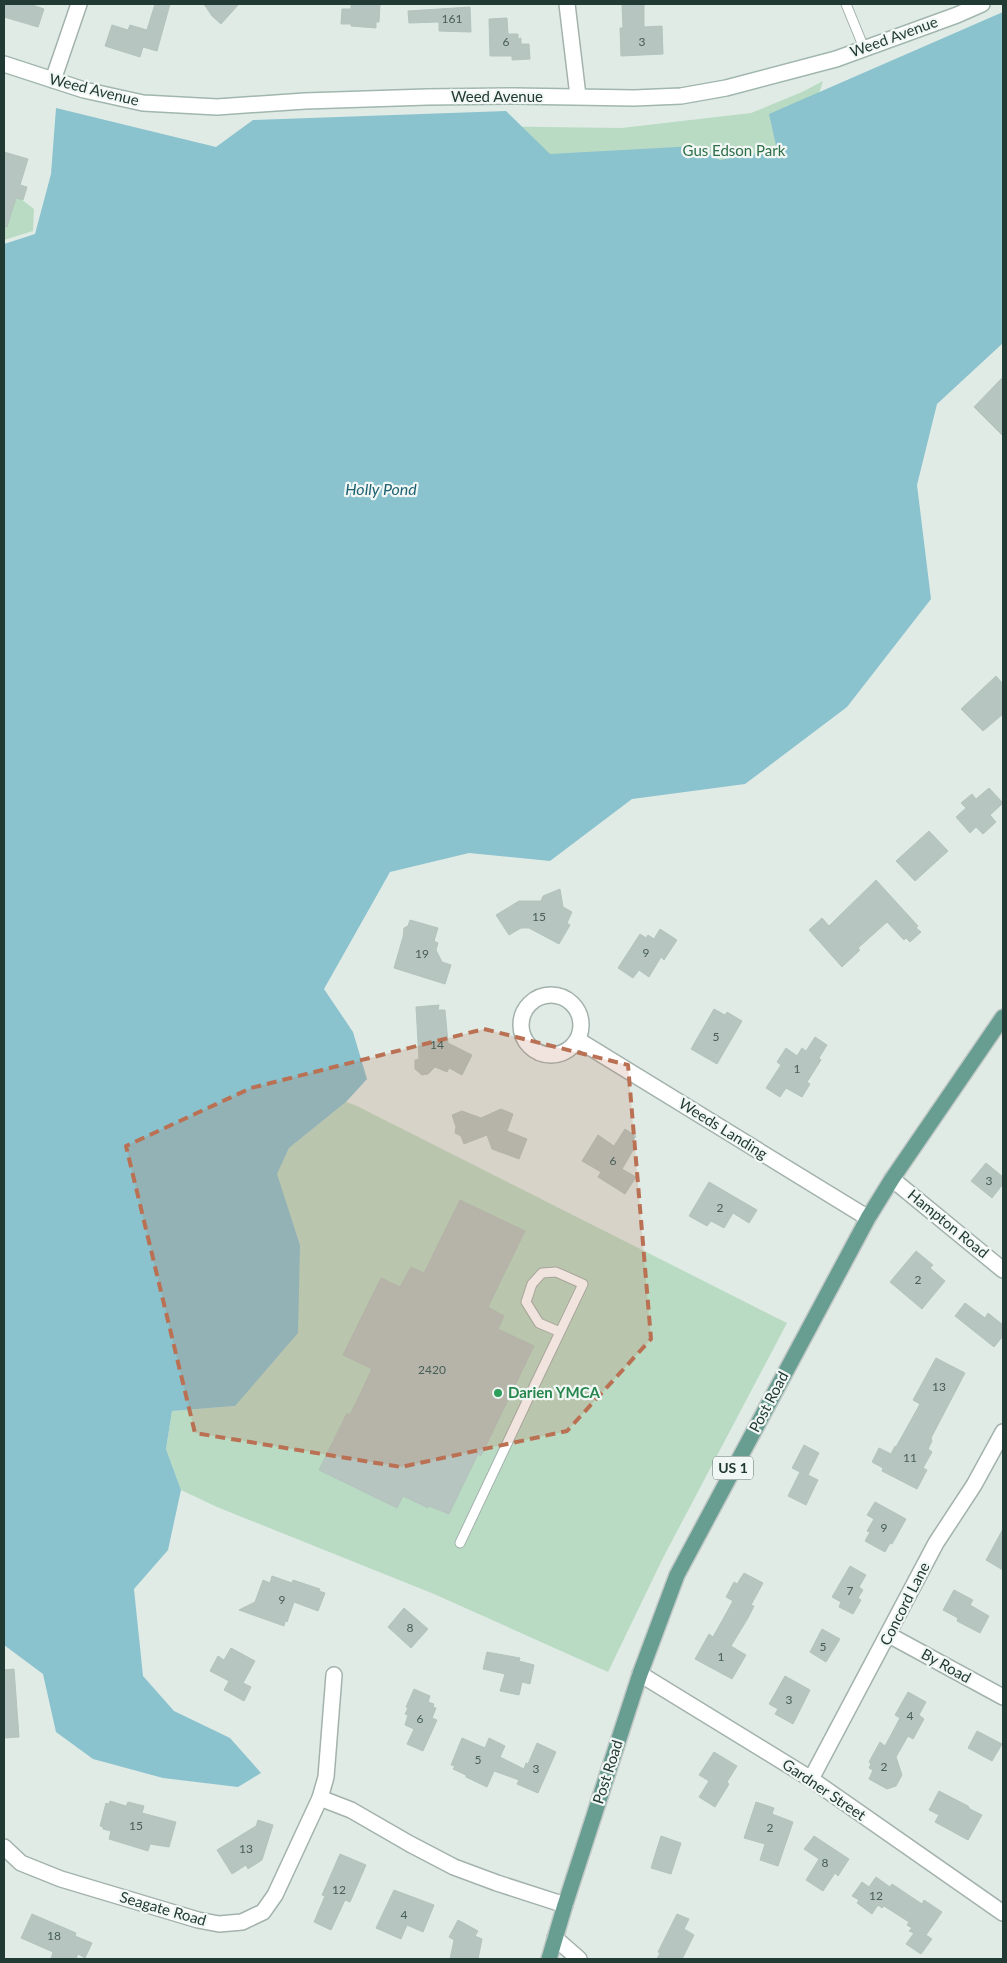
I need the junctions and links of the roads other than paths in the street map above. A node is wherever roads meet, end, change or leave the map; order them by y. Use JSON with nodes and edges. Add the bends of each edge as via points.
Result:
{"nodes":[{"id":1,"x":79,"y":4,"type":"edge"},
{"id":2,"x":567,"y":4,"type":"edge"},
{"id":3,"x":846,"y":4,"type":"edge"},
{"id":4,"x":982,"y":4,"type":"edge"},
{"id":5,"x":864,"y":48,"type":"junction"},
{"id":6,"x":4,"y":64,"type":"edge"},
{"id":7,"x":53,"y":80,"type":"junction"},
{"id":8,"x":578,"y":96,"type":"junction"},
{"id":9,"x":1003,"y":1017,"type":"edge"},
{"id":10,"x":578,"y":1040,"type":"junction"},
{"id":11,"x":892,"y":1178,"type":"junction"},
{"id":12,"x":868,"y":1218,"type":"junction"},
{"id":13,"x":1003,"y":1270,"type":"edge"},
{"id":14,"x":560,"y":1332,"type":"junction"},
{"id":15,"x":1003,"y":1432,"type":"edge"},
{"id":16,"x":460,"y":1543,"type":"dead end"},
{"id":17,"x":889,"y":1635,"type":"junction"},
{"id":18,"x":640,"y":1674,"type":"junction"},
{"id":19,"x":334,"y":1675,"type":"dead end"},
{"id":20,"x":1003,"y":1697,"type":"edge"},
{"id":21,"x":811,"y":1780,"type":"junction"},
{"id":22,"x":320,"y":1798,"type":"junction"},
{"id":23,"x":4,"y":1847,"type":"edge"},
{"id":24,"x":564,"y":1905,"type":"junction"},
{"id":25,"x":1003,"y":1913,"type":"edge"},
{"id":26,"x":555,"y":1938,"type":"junction"},
{"id":27,"x":549,"y":1959,"type":"edge"},
{"id":28,"x":579,"y":1959,"type":"edge"}],
"edges":[{"from":1,"to":7,"type":"street"},
{"from":2,"to":8,"type":"street"},
{"from":3,"to":5,"type":"lane"},
{"from":4,"to":5,"type":"street","name":"Weed Avenue"},
{"from":5,"to":8,"type":"street","name":"Weed Avenue","via":[[726,88],[634,98]]},
{"from":6,"to":7,"type":"street","name":"Weed Avenue"},
{"from":7,"to":8,"type":"street","name":"Weed Avenue","via":[[143,103],[217,106],[408,98]]},
{"from":9,"to":11,"type":"main road","name":"Post Road","number":"US 1"},
{"from":10,"to":10,"type":"street","via":[[581,1019],[577,1009],[566,999],[551,995],[541,997],[525,1010],[522,1031],[533,1049],[542,1054],[557,1054],[572,1048]]},
{"from":10,"to":12,"type":"street","name":"Weeds Landing"},
{"from":11,"to":12,"type":"main road","name":"Post Road","number":"US 1"},
{"from":11,"to":13,"type":"street","name":"Hampton Road"},
{"from":12,"to":18,"type":"main road","name":"Post Road","number":"US 1","via":[[677,1575]]},
{"from":14,"to":14,"type":"lane","via":[[583,1284],[556,1272],[542,1273],[532,1284],[526,1302],[540,1323]]},
{"from":14,"to":16,"type":"lane"},
{"from":15,"to":17,"type":"street","name":"Concord Lane","via":[[974,1485],[936,1543]]},
{"from":17,"to":20,"type":"street","name":"By Road"},
{"from":17,"to":21,"type":"street","name":"Concord Lane"},
{"from":18,"to":21,"type":"street","name":"Gardner Street"},
{"from":18,"to":24,"type":"main road","name":"Post Road","number":"US 1"},
{"from":19,"to":22,"type":"street","name":"Seagate Road","via":[[326,1777]]},
{"from":21,"to":25,"type":"street","name":"Gardner Street"},
{"from":22,"to":23,"type":"street","name":"Seagate Road","via":[[275,1895],[264,1912],[242,1922],[220,1924],[198,1920],[61,1879],[21,1863]]},
{"from":22,"to":24,"type":"street","via":[[352,1810],[454,1867]]},
{"from":24,"to":26,"type":"main road","name":"Post Road","number":"US 1"},
{"from":26,"to":27,"type":"main road","name":"Post Road","number":"US 1"},
{"from":26,"to":28,"type":"street"}]}
